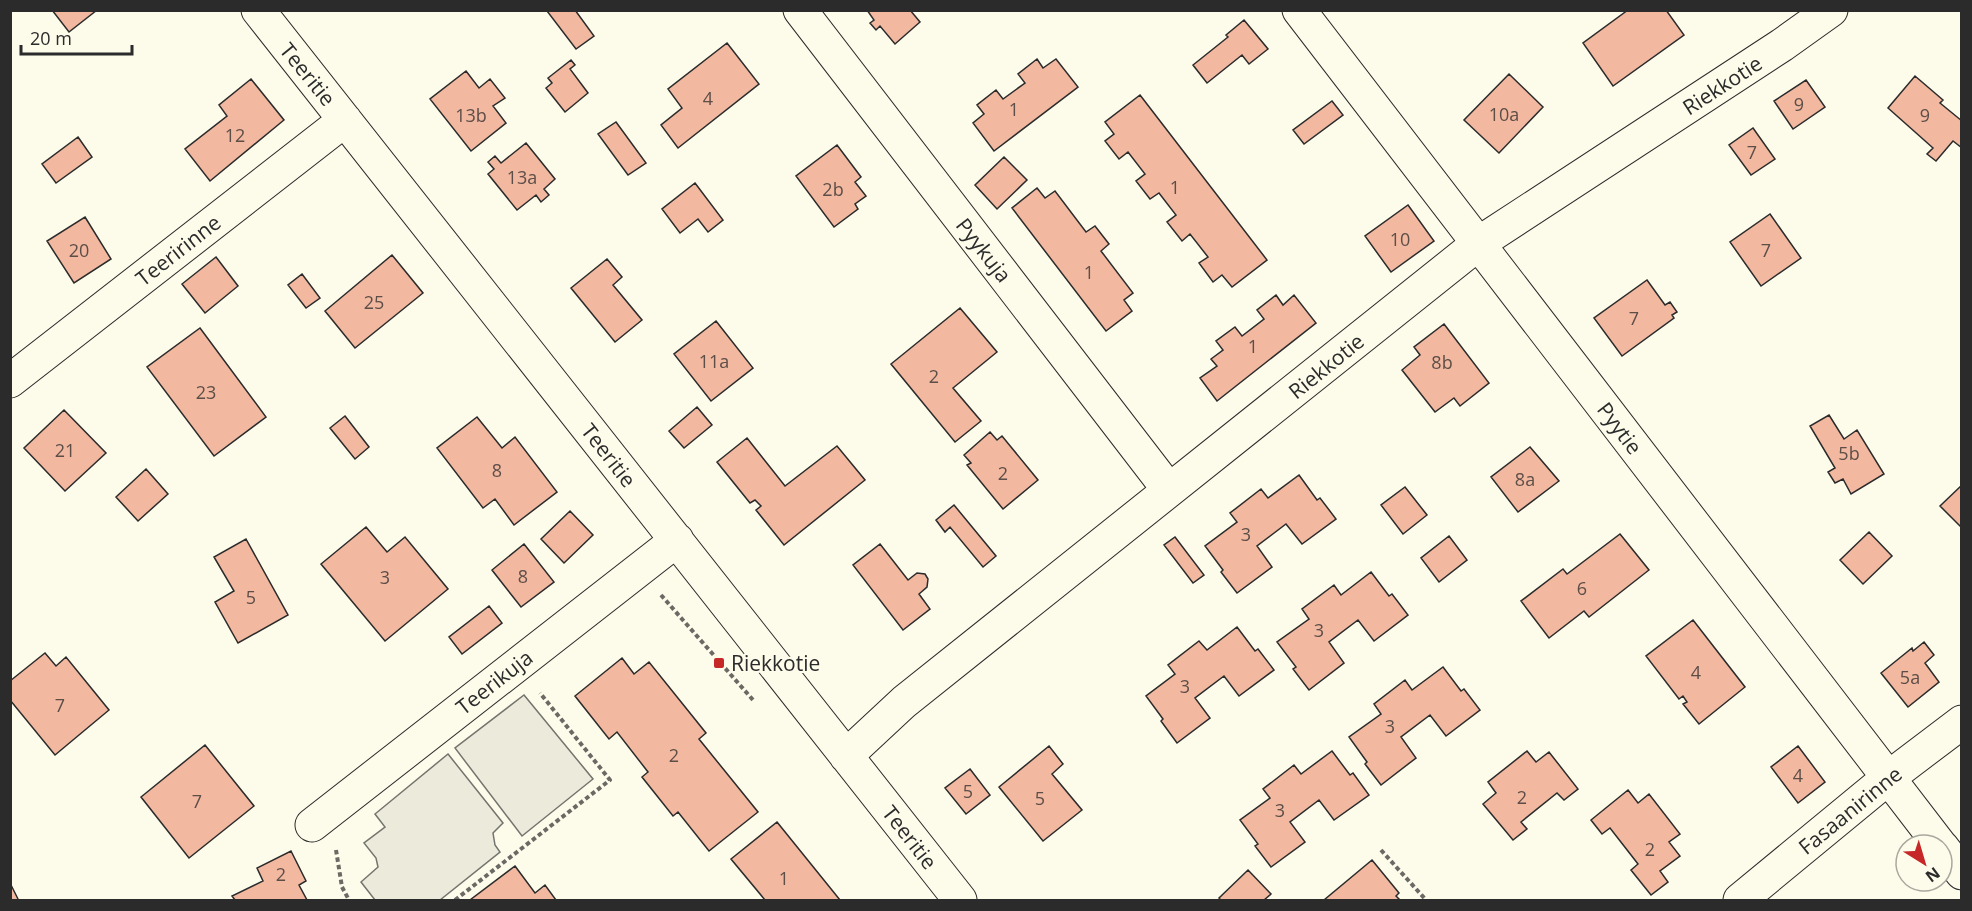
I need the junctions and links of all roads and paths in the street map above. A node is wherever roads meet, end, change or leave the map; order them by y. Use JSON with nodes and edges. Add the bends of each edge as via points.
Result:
{"nodes":[{"id":1,"x":258,"y":10,"type":"edge"},
{"id":2,"x":800,"y":10,"type":"edge"},
{"id":3,"x":1299,"y":10,"type":"edge"},
{"id":4,"x":1831,"y":10,"type":"edge"},
{"id":5,"x":345,"y":120,"type":"junction"},
{"id":6,"x":1479,"y":243,"type":"junction"},
{"id":7,"x":10,"y":381,"type":"edge"},
{"id":8,"x":1169,"y":490,"type":"junction"},
{"id":9,"x":677,"y":540,"type":"junction"},
{"id":10,"x":517,"y":664,"type":"junction"},
{"id":11,"x":1962,"y":722,"type":"edge"},
{"id":12,"x":846,"y":756,"type":"junction"},
{"id":13,"x":1888,"y":778,"type":"junction"},
{"id":14,"x":320,"y":819,"type":"joint"},
{"id":15,"x":1931,"y":833,"type":"edge"},
{"id":16,"x":1381,"y":850,"type":"dead end"},
{"id":17,"x":349,"y":900,"type":"edge"},
{"id":18,"x":455,"y":900,"type":"edge"},
{"id":19,"x":960,"y":900,"type":"edge"},
{"id":20,"x":1426,"y":900,"type":"edge"},
{"id":21,"x":1740,"y":900,"type":"edge"}],
"edges":[{"from":1,"to":5,"type":"street","name":"Teeritie"},
{"from":2,"to":8,"type":"street","name":"Pyykuja"},
{"from":3,"to":6,"type":"street","name":"Pyytie"},
{"from":4,"to":6,"type":"street","name":"Riekkotie"},
{"from":5,"to":7,"type":"street","name":"Teeririnne"},
{"from":5,"to":9,"type":"street","name":"Teeritie"},
{"from":6,"to":8,"type":"street","name":"Riekkotie"},
{"from":6,"to":13,"type":"street","name":"Pyytie"},
{"from":8,"to":12,"type":"street","name":"Riekkotie","via":[[904,702]]},
{"from":9,"to":10,"type":"street","name":"Teerikuja"},
{"from":9,"to":12,"type":"street","name":"Teeritie"},
{"from":10,"to":14,"type":"street","name":"Teerikuja"},
{"from":10,"to":18,"type":"path","via":[[609,780]]},
{"from":11,"to":13,"type":"street","name":"Fasaanirinne"},
{"from":12,"to":19,"type":"street","name":"Teeritie"},
{"from":13,"to":15,"type":"street","name":"Pyytie"},
{"from":13,"to":21,"type":"street","name":"Fasaanirinne"},
{"from":14,"to":17,"type":"path","via":[[338,856],[342,887]]},
{"from":16,"to":20,"type":"path"}]}
